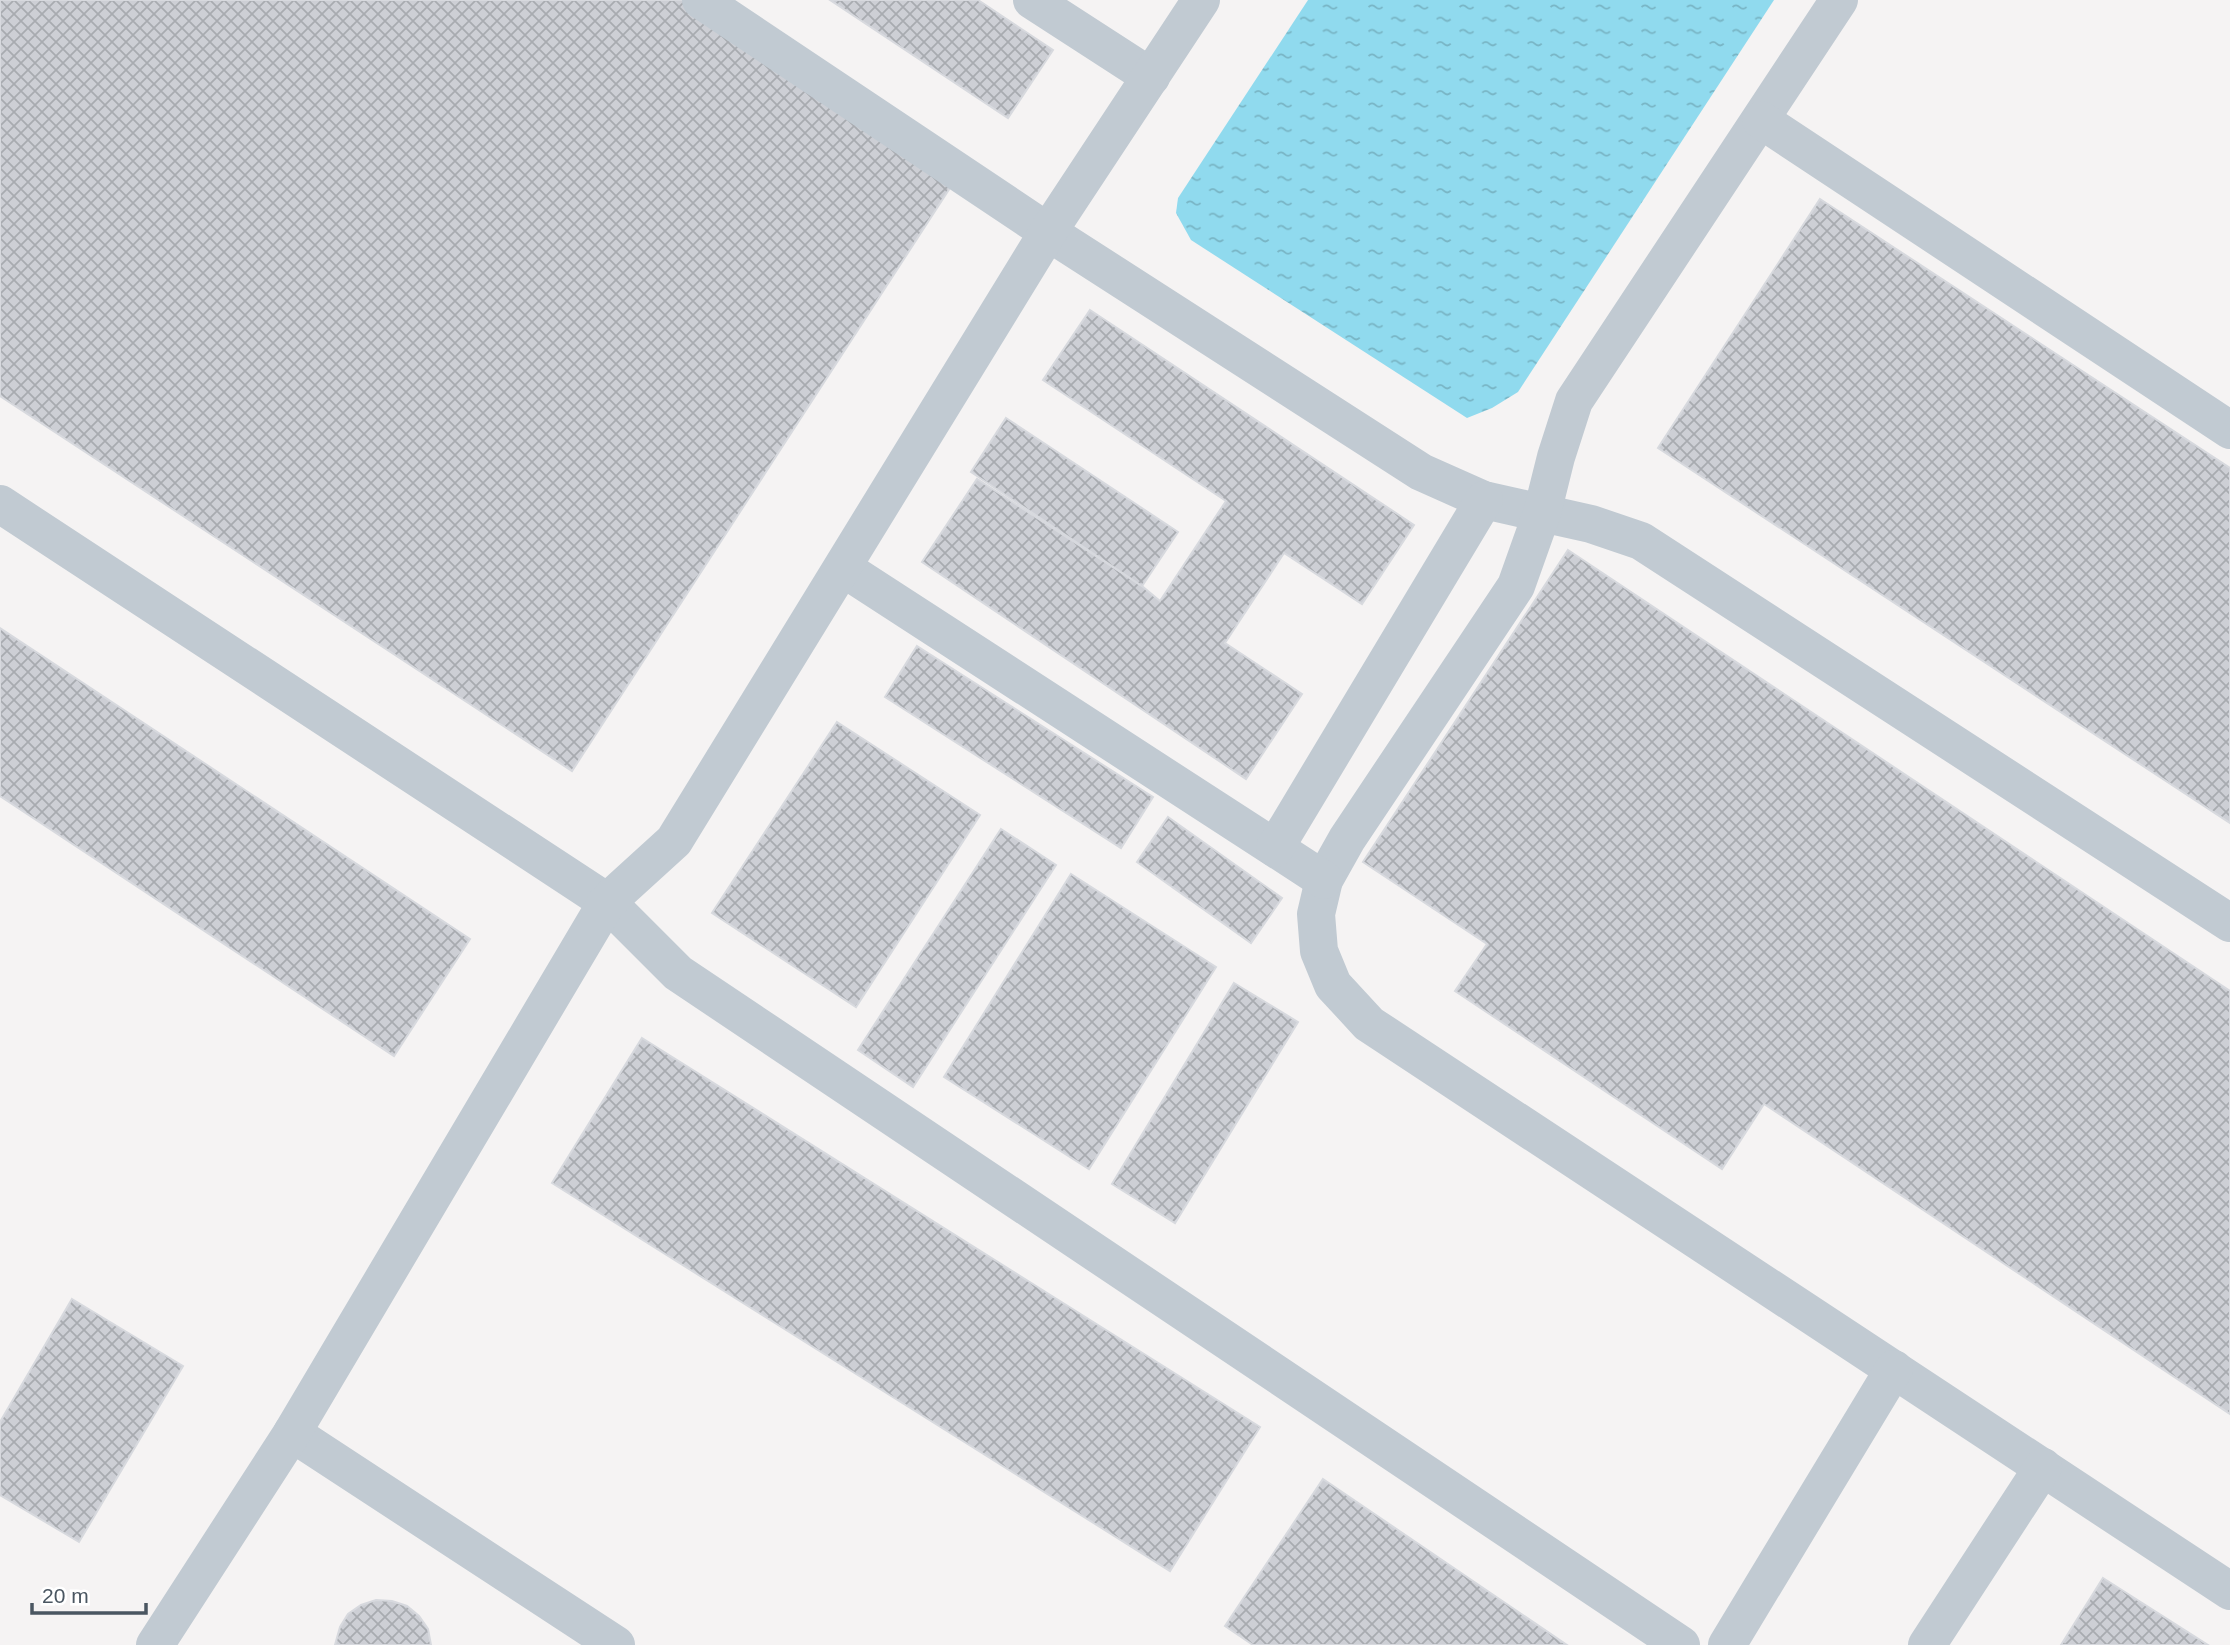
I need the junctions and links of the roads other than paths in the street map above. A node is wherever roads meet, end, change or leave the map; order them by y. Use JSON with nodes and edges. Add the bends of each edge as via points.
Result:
{"nodes":[{"id":1,"x":701,"y":0,"type":"edge"},
{"id":2,"x":1032,"y":0,"type":"edge"},
{"id":3,"x":1201,"y":0,"type":"edge"},
{"id":4,"x":1839,"y":0,"type":"edge"},
{"id":5,"x":1151,"y":78,"type":"junction"},
{"id":6,"x":1762,"y":120,"type":"junction"},
{"id":7,"x":1048,"y":232,"type":"junction"},
{"id":8,"x":2230,"y":430,"type":"edge"},
{"id":9,"x":1484,"y":500,"type":"junction"},
{"id":10,"x":0,"y":504,"type":"edge"},
{"id":11,"x":1542,"y":513,"type":"junction"},
{"id":12,"x":843,"y":568,"type":"junction"},
{"id":13,"x":1275,"y":848,"type":"junction"},
{"id":14,"x":1324,"y":880,"type":"junction"},
{"id":15,"x":607,"y":902,"type":"junction"},
{"id":16,"x":2230,"y":923,"type":"edge"},
{"id":17,"x":1894,"y":1369,"type":"junction"},
{"id":18,"x":292,"y":1433,"type":"junction"},
{"id":19,"x":2043,"y":1467,"type":"junction"},
{"id":20,"x":2230,"y":1591,"type":"edge"},
{"id":21,"x":155,"y":1645,"type":"edge"},
{"id":22,"x":616,"y":1645,"type":"edge"},
{"id":23,"x":1681,"y":1645,"type":"edge"},
{"id":24,"x":1727,"y":1645,"type":"edge"},
{"id":25,"x":1927,"y":1645,"type":"edge"}],
"edges":[{"from":1,"to":7,"type":"lane"},
{"from":2,"to":5,"type":"lane"},
{"from":3,"to":5,"type":"lane"},
{"from":4,"to":6,"type":"lane"},
{"from":5,"to":7,"type":"lane"},
{"from":6,"to":8,"type":"lane"},
{"from":6,"to":11,"type":"lane","via":[[1574,401]]},
{"from":7,"to":9,"type":"lane","via":[[1421,472]]},
{"from":7,"to":12,"type":"lane"},
{"from":9,"to":11,"type":"lane"},
{"from":9,"to":13,"type":"lane"},
{"from":10,"to":15,"type":"lane"},
{"from":11,"to":14,"type":"lane","via":[[1516,586]]},
{"from":11,"to":16,"type":"lane","via":[[1641,541]]},
{"from":12,"to":13,"type":"lane"},
{"from":12,"to":15,"type":"lane","via":[[674,841]]},
{"from":13,"to":14,"type":"lane"},
{"from":14,"to":17,"type":"lane","via":[[1316,915],[1319,951],[1333,985],[1368,1024]]},
{"from":15,"to":18,"type":"lane"},
{"from":15,"to":23,"type":"lane","via":[[678,973]]},
{"from":17,"to":19,"type":"lane"},
{"from":17,"to":24,"type":"lane"},
{"from":18,"to":21,"type":"lane"},
{"from":18,"to":22,"type":"lane"},
{"from":19,"to":20,"type":"lane"},
{"from":19,"to":25,"type":"lane"}]}
